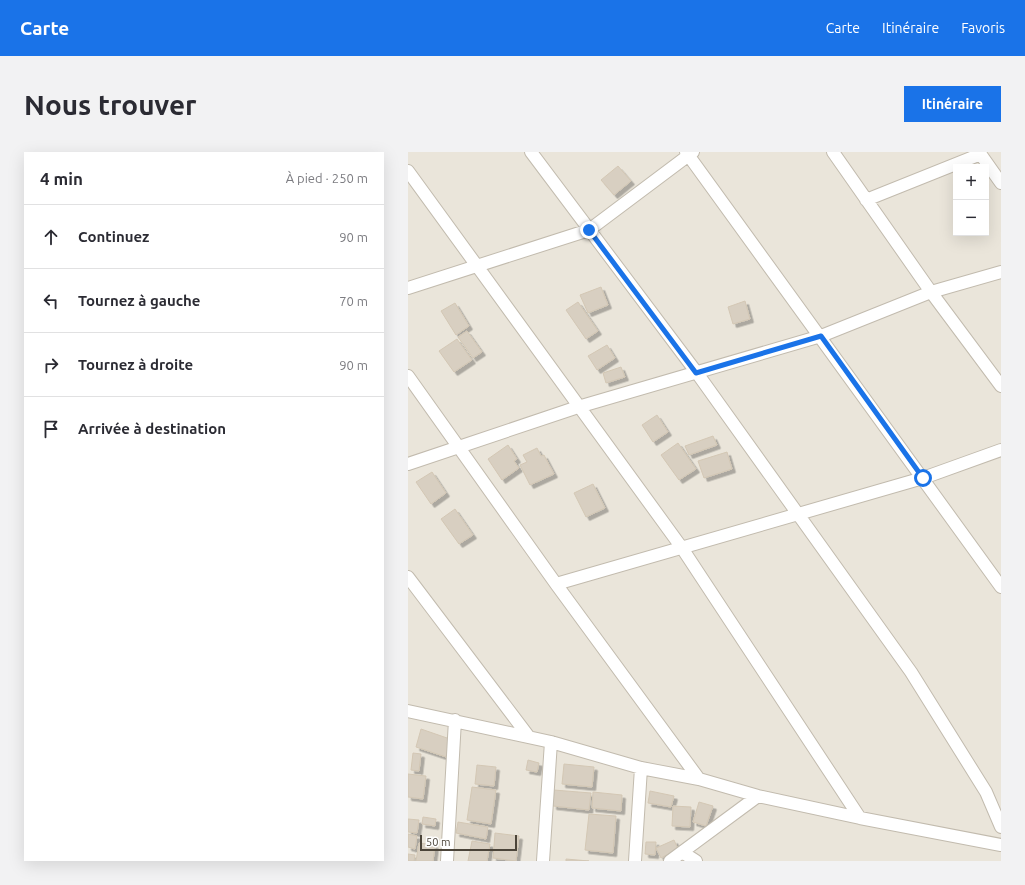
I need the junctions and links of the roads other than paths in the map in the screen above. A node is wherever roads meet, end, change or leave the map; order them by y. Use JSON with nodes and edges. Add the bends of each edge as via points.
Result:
{"nodes":[{"id":1,"x":531,"y":152,"type":"edge"},
{"id":2,"x":833,"y":152,"type":"edge"},
{"id":3,"x":689,"y":153,"type":"edge"},
{"id":4,"x":980,"y":153,"type":"edge"},
{"id":5,"x":408,"y":171,"type":"edge"},
{"id":6,"x":1001,"y":183,"type":"edge"},
{"id":7,"x":866,"y":200,"type":"junction"},
{"id":8,"x":589,"y":230,"type":"junction"},
{"id":9,"x":475,"y":266,"type":"junction"},
{"id":10,"x":1001,"y":272,"type":"edge"},
{"id":11,"x":408,"y":288,"type":"edge"},
{"id":12,"x":931,"y":292,"type":"junction"},
{"id":13,"x":821,"y":336,"type":"junction"},
{"id":14,"x":696,"y":373,"type":"junction"},
{"id":15,"x":408,"y":376,"type":"edge"},
{"id":16,"x":1001,"y":386,"type":"edge"},
{"id":17,"x":578,"y":407,"type":"junction"},
{"id":18,"x":458,"y":447,"type":"junction"},
{"id":19,"x":1001,"y":450,"type":"edge"},
{"id":20,"x":408,"y":464,"type":"edge"},
{"id":21,"x":923,"y":478,"type":"junction"},
{"id":22,"x":798,"y":515,"type":"junction"},
{"id":23,"x":682,"y":548,"type":"junction"},
{"id":24,"x":408,"y":577,"type":"edge"},
{"id":25,"x":556,"y":584,"type":"junction"},
{"id":26,"x":1001,"y":587,"type":"edge"},
{"id":27,"x":408,"y":710,"type":"edge"},
{"id":28,"x":455,"y":720,"type":"junction"},
{"id":29,"x":529,"y":737,"type":"junction"},
{"id":30,"x":551,"y":742,"type":"junction"},
{"id":31,"x":641,"y":768,"type":"junction"},
{"id":32,"x":699,"y":779,"type":"junction"},
{"id":33,"x":758,"y":796,"type":"junction"},
{"id":34,"x":860,"y":818,"type":"junction"},
{"id":35,"x":1001,"y":827,"type":"edge"},
{"id":36,"x":1001,"y":845,"type":"edge"},
{"id":37,"x":682,"y":852,"type":"junction"},
{"id":38,"x":447,"y":861,"type":"edge"},
{"id":39,"x":543,"y":861,"type":"edge"},
{"id":40,"x":635,"y":861,"type":"edge"},
{"id":41,"x":670,"y":861,"type":"edge"},
{"id":42,"x":696,"y":861,"type":"edge"}],
"edges":[{"from":1,"to":8,"type":"street"},
{"from":2,"to":7,"type":"street"},
{"from":3,"to":8,"type":"street"},
{"from":3,"to":13,"type":"street"},
{"from":4,"to":6,"type":"street"},
{"from":4,"to":7,"type":"street"},
{"from":5,"to":9,"type":"street"},
{"from":7,"to":12,"type":"street"},
{"from":8,"to":9,"type":"street"},
{"from":8,"to":14,"type":"street"},
{"from":9,"to":11,"type":"street"},
{"from":9,"to":17,"type":"street"},
{"from":10,"to":12,"type":"street"},
{"from":12,"to":13,"type":"street"},
{"from":12,"to":16,"type":"street"},
{"from":13,"to":14,"type":"street"},
{"from":13,"to":21,"type":"street"},
{"from":14,"to":17,"type":"street"},
{"from":14,"to":22,"type":"street"},
{"from":15,"to":18,"type":"street"},
{"from":17,"to":18,"type":"street"},
{"from":17,"to":23,"type":"street"},
{"from":18,"to":20,"type":"street"},
{"from":18,"to":25,"type":"street"},
{"from":19,"to":21,"type":"street"},
{"from":21,"to":22,"type":"street"},
{"from":21,"to":26,"type":"street"},
{"from":22,"to":23,"type":"street"},
{"from":22,"to":35,"type":"street","via":[[911,672],[986,792]]},
{"from":23,"to":25,"type":"street"},
{"from":23,"to":34,"type":"street"},
{"from":24,"to":29,"type":"street"},
{"from":25,"to":32,"type":"street"},
{"from":27,"to":28,"type":"street"},
{"from":28,"to":29,"type":"street"},
{"from":28,"to":38,"type":"street"},
{"from":29,"to":30,"type":"street"},
{"from":30,"to":31,"type":"street"},
{"from":30,"to":39,"type":"street"},
{"from":31,"to":32,"type":"street"},
{"from":31,"to":40,"type":"street"},
{"from":32,"to":33,"type":"street"},
{"from":33,"to":34,"type":"street"},
{"from":33,"to":37,"type":"street"},
{"from":34,"to":36,"type":"street"},
{"from":37,"to":41,"type":"street"},
{"from":37,"to":42,"type":"street"}]}
